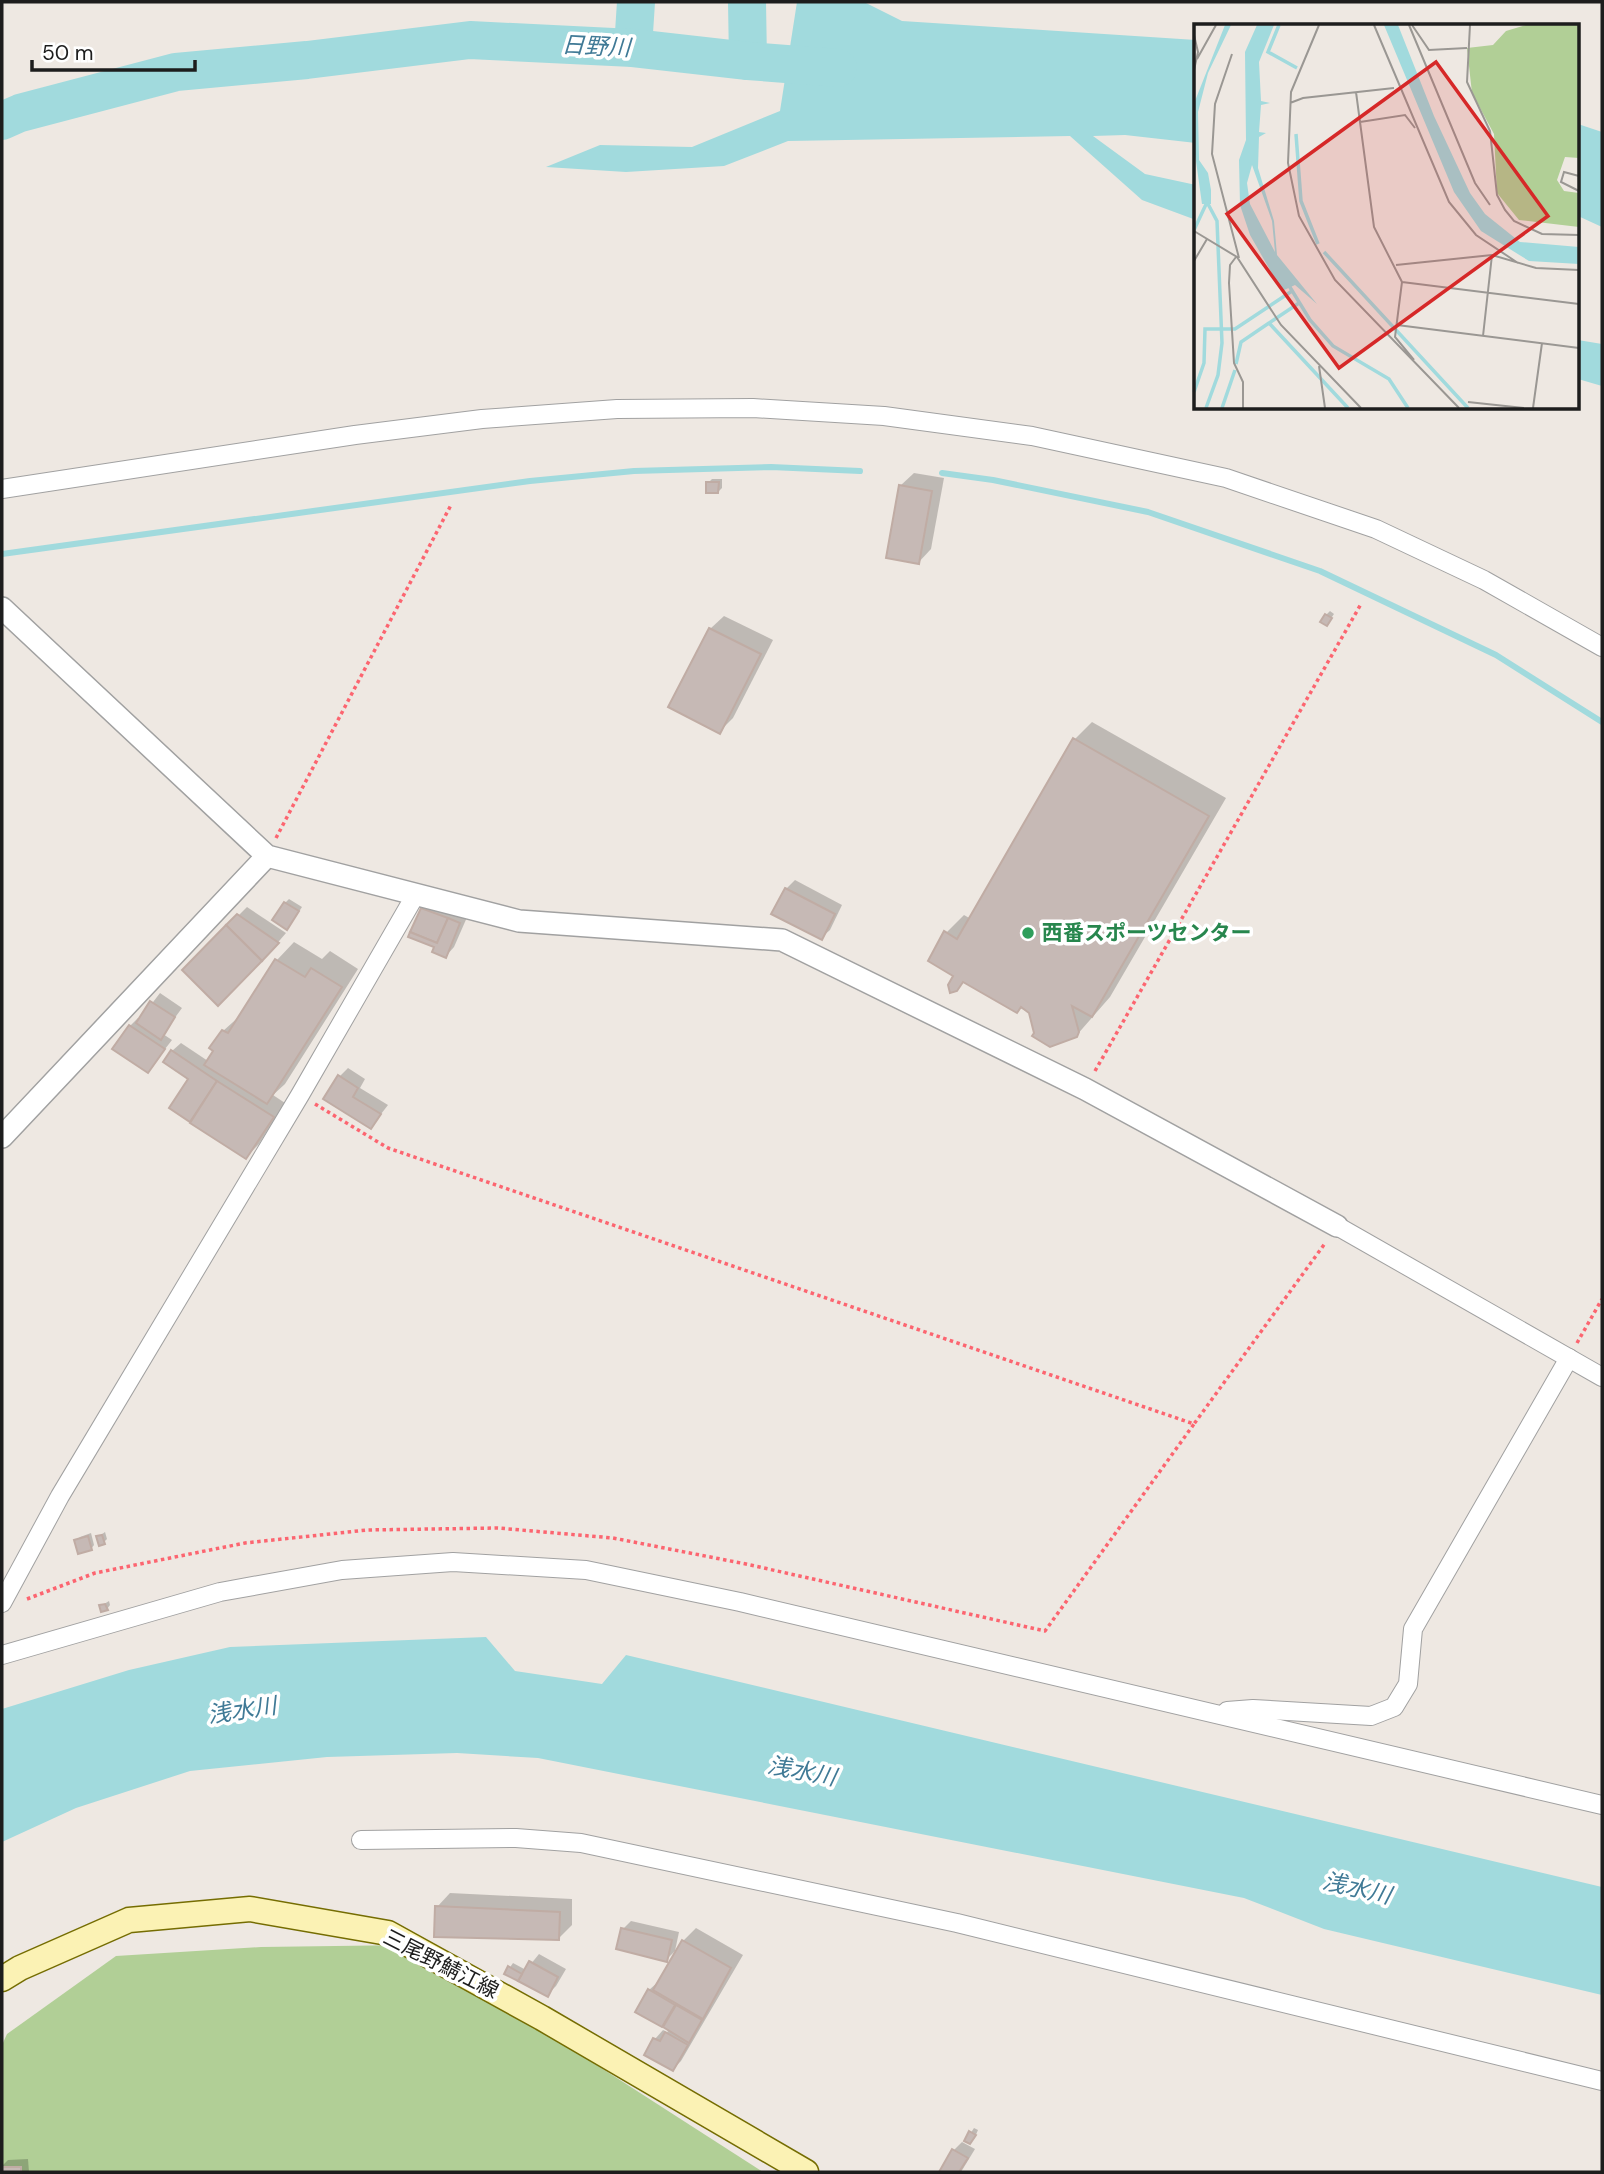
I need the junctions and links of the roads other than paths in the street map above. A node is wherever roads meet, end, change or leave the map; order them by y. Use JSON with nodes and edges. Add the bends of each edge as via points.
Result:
{"nodes":[{"id":1,"x":2,"y":489,"type":"edge"},
{"id":2,"x":2,"y":608,"type":"edge"},
{"id":3,"x":1602,"y":647,"type":"edge"},
{"id":4,"x":267,"y":856,"type":"junction"},
{"id":5,"x":416,"y":894,"type":"junction"},
{"id":6,"x":2,"y":1137,"type":"edge"},
{"id":7,"x":1337,"y":1226,"type":"joint"},
{"id":8,"x":1569,"y":1358,"type":"junction"},
{"id":9,"x":1602,"y":1377,"type":"edge"},
{"id":10,"x":2,"y":1602,"type":"edge"},
{"id":11,"x":2,"y":1654,"type":"edge"},
{"id":12,"x":1209,"y":1713,"type":"junction"},
{"id":13,"x":1602,"y":1805,"type":"edge"},
{"id":14,"x":361,"y":1840,"type":"dead end"},
{"id":15,"x":2,"y":1979,"type":"edge"},
{"id":16,"x":1602,"y":2081,"type":"edge"},
{"id":17,"x":806,"y":2172,"type":"edge"}],
"edges":[{"from":1,"to":3,"type":"street","via":[[482,419],[617,408],[753,408],[884,416],[1032,436],[1226,478],[1376,529],[1484,580]]},
{"from":2,"to":4,"type":"street"},
{"from":4,"to":5,"type":"street"},
{"from":4,"to":6,"type":"street"},
{"from":5,"to":7,"type":"street","via":[[519,921],[782,940],[1085,1089]]},
{"from":5,"to":10,"type":"street"},
{"from":7,"to":8,"type":"street"},
{"from":8,"to":9,"type":"street"},
{"from":8,"to":12,"type":"street","via":[[1413,1629],[1408,1684],[1394,1707],[1371,1717],[1253,1709]]},
{"from":11,"to":12,"type":"street","via":[[220,1592],[342,1570],[453,1562],[586,1570]]},
{"from":12,"to":13,"type":"street"},
{"from":14,"to":16,"type":"street","via":[[516,1838],[582,1843],[957,1923]]},
{"from":15,"to":17,"type":"main road","name":"三尾野鯖江線","via":[[129,1920],[250,1909],[388,1933]]}]}
